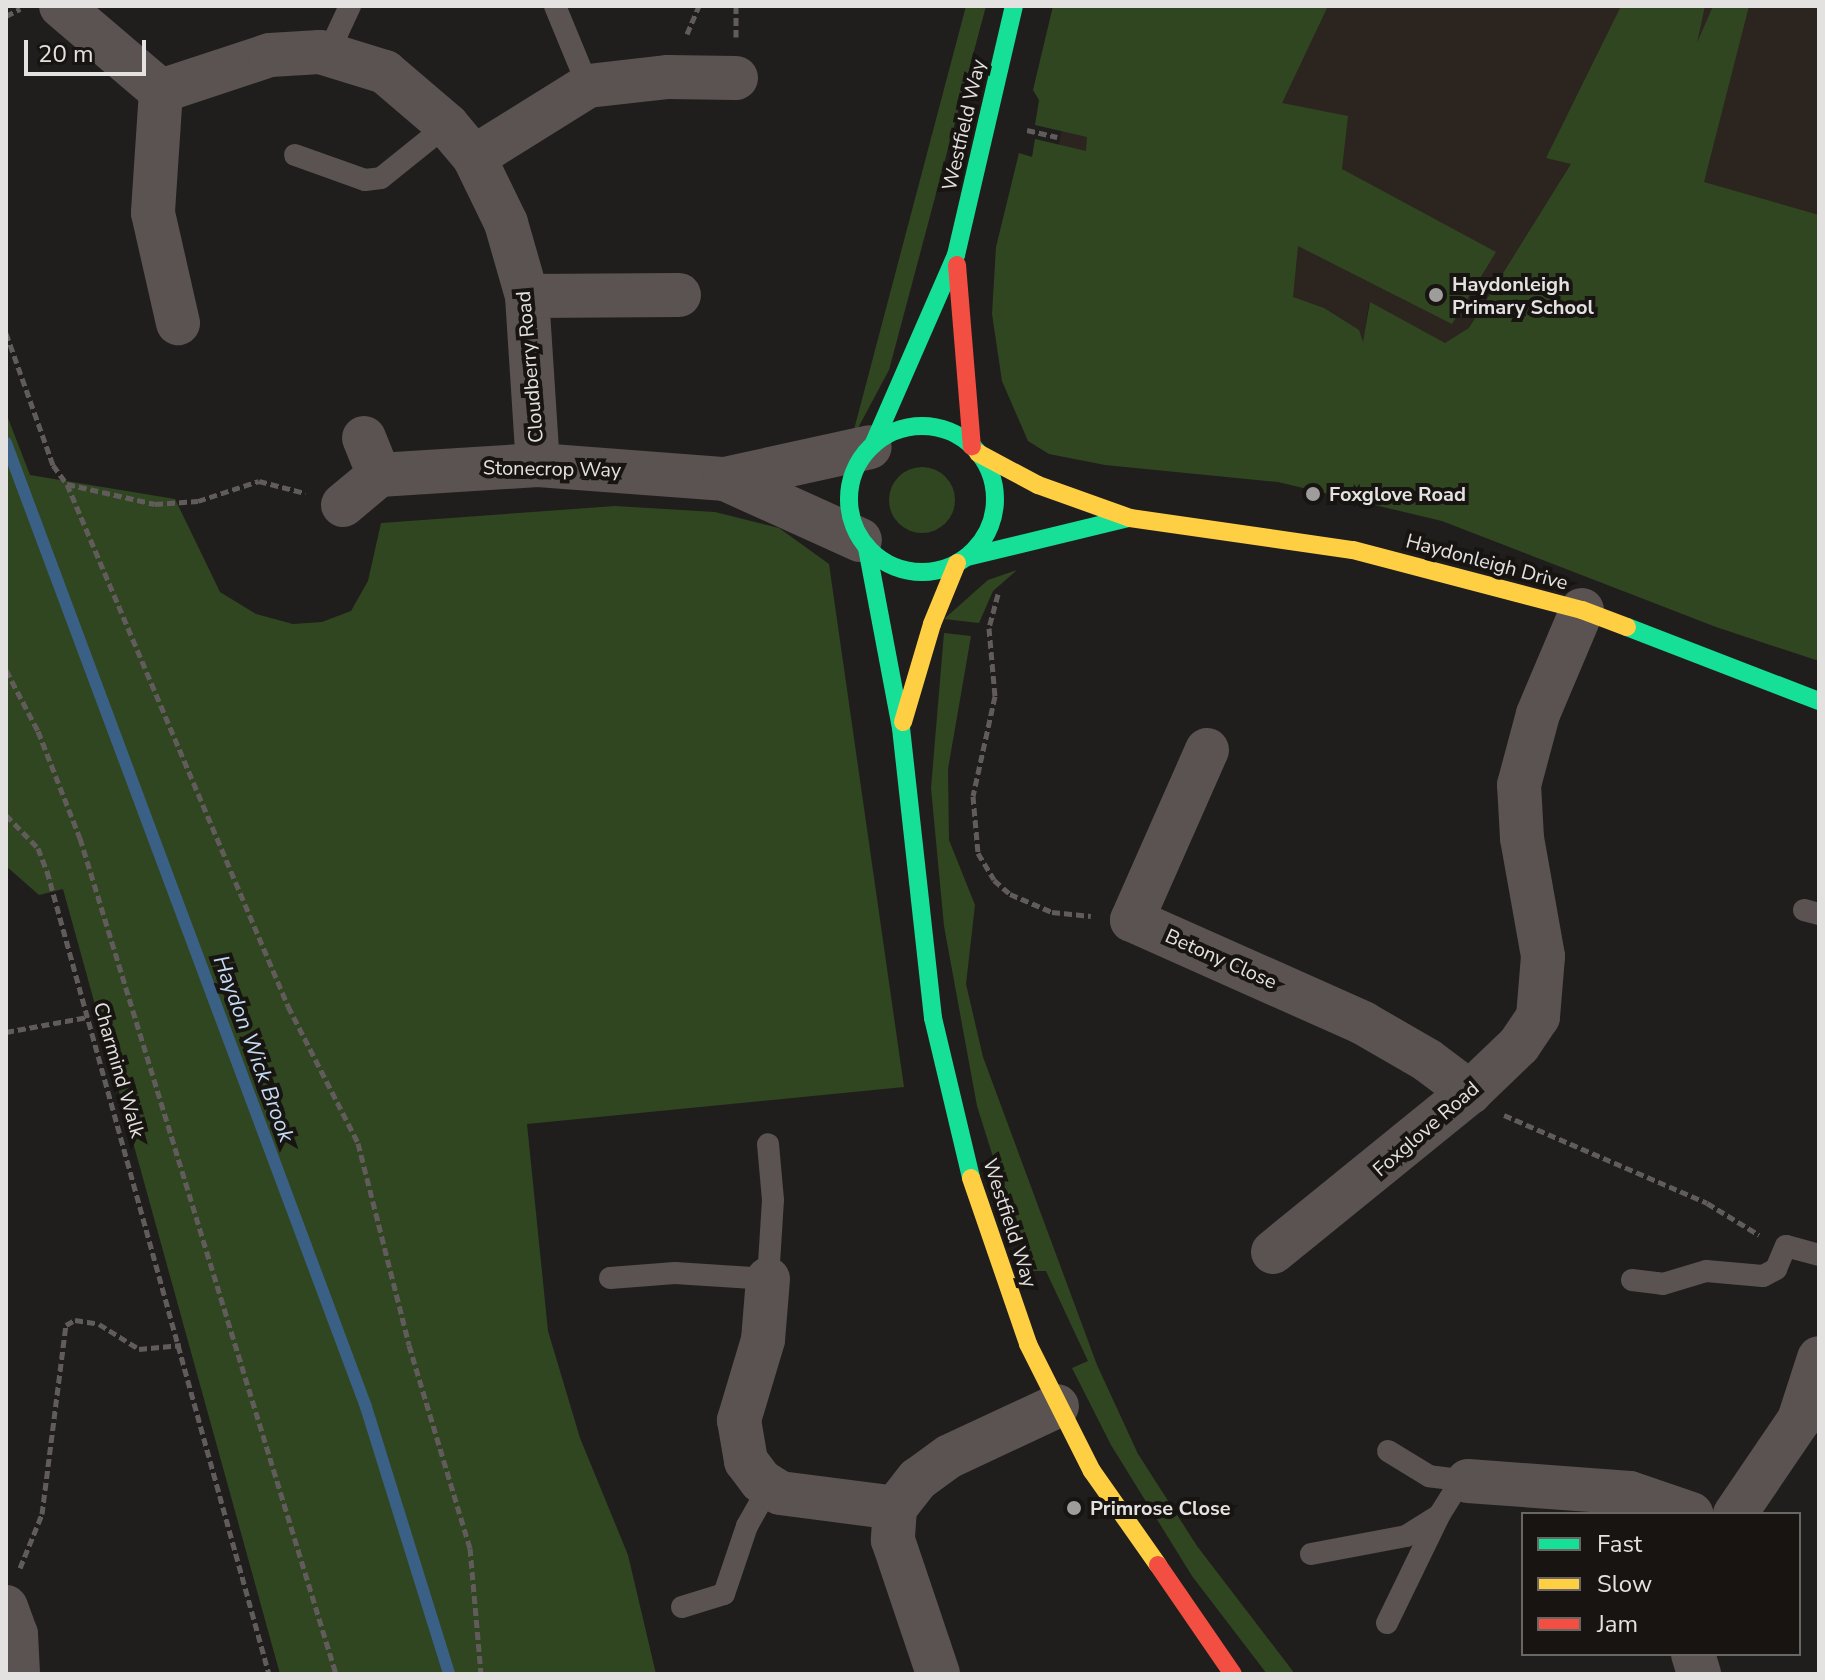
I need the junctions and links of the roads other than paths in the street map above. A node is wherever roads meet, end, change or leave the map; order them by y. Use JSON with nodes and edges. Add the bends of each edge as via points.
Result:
{"nodes":[{"id":1,"x":350,"y":6,"type":"edge"},
{"id":2,"x":555,"y":6,"type":"edge"},
{"id":3,"x":1014,"y":6,"type":"edge"},
{"id":4,"x":82,"y":15,"type":"edge"},
{"id":5,"x":338,"y":54,"type":"junction"},
{"id":6,"x":736,"y":75,"type":"road end"},
{"id":7,"x":588,"y":86,"type":"junction"},
{"id":8,"x":161,"y":91,"type":"junction"},
{"id":9,"x":461,"y":141,"type":"junction"},
{"id":10,"x":295,"y":155,"type":"dead end"},
{"id":11,"x":956,"y":255,"type":"junction"},
{"id":12,"x":679,"y":295,"type":"dead end"},
{"id":13,"x":527,"y":296,"type":"junction"},
{"id":14,"x":178,"y":323,"type":"dead end"},
{"id":15,"x":872,"y":446,"type":"junction"},
{"id":16,"x":975,"y":450,"type":"junction"},
{"id":17,"x":538,"y":465,"type":"junction"},
{"id":18,"x":725,"y":479,"type":"junction"},
{"id":19,"x":343,"y":505,"type":"road end"},
{"id":20,"x":1130,"y":518,"type":"junction"},
{"id":21,"x":864,"y":544,"type":"junction"},
{"id":22,"x":962,"y":560,"type":"junction"},
{"id":23,"x":1582,"y":610,"type":"junction"},
{"id":24,"x":1819,"y":701,"type":"edge"},
{"id":25,"x":901,"y":728,"type":"junction"},
{"id":26,"x":1207,"y":750,"type":"dead end"},
{"id":27,"x":1470,"y":1092,"type":"junction"},
{"id":28,"x":768,"y":1144,"type":"dead end"},
{"id":29,"x":1273,"y":1252,"type":"dead end"},
{"id":30,"x":1819,"y":1255,"type":"edge"},
{"id":31,"x":610,"y":1278,"type":"dead end"},
{"id":32,"x":768,"y":1279,"type":"junction"},
{"id":33,"x":1632,"y":1280,"type":"dead end"},
{"id":34,"x":1819,"y":1358,"type":"edge"},
{"id":35,"x":1057,"y":1406,"type":"junction"},
{"id":36,"x":1388,"y":1451,"type":"dead end"},
{"id":37,"x":1468,"y":1481,"type":"junction"},
{"id":38,"x":769,"y":1487,"type":"junction"},
{"id":39,"x":895,"y":1508,"type":"junction"},
{"id":40,"x":1685,"y":1512,"type":"edge"},
{"id":41,"x":1736,"y":1512,"type":"edge"},
{"id":42,"x":1440,"y":1514,"type":"junction"},
{"id":43,"x":1311,"y":1554,"type":"dead end"},
{"id":44,"x":12,"y":1590,"type":"edge"},
{"id":45,"x":682,"y":1607,"type":"dead end"},
{"id":46,"x":1387,"y":1623,"type":"dead end"},
{"id":47,"x":18,"y":1674,"type":"edge"},
{"id":48,"x":938,"y":1674,"type":"edge"},
{"id":49,"x":1233,"y":1674,"type":"edge"}],
"edges":[{"from":1,"to":5,"type":"lane","via":[[336,36]]},
{"from":2,"to":7,"type":"lane"},
{"from":3,"to":11,"type":"main road","name":"Westfield Way"},
{"from":4,"to":8,"type":"street"},
{"from":5,"to":8,"type":"street","name":"Cloudberry Road","via":[[270,55]]},
{"from":5,"to":9,"type":"street","name":"Cloudberry Road","via":[[385,72]]},
{"from":6,"to":7,"type":"street"},
{"from":7,"to":9,"type":"street"},
{"from":8,"to":14,"type":"street","via":[[153,213]]},
{"from":9,"to":10,"type":"lane","via":[[381,178],[365,180]]},
{"from":9,"to":13,"type":"street","name":"Cloudberry Road","via":[[506,223]]},
{"from":11,"to":15,"type":"main road","name":"Westfield Way"},
{"from":11,"to":16,"type":"main road","name":"Westfield Way"},
{"from":12,"to":13,"type":"street"},
{"from":13,"to":17,"type":"street","name":"Cloudberry Road"},
{"from":15,"to":16,"type":"main road","via":[[896,430],[923,426],[949,432]]},
{"from":15,"to":18,"type":"street","name":"Stonecrop Way"},
{"from":15,"to":21,"type":"main road","name":"Westfield Way","via":[[860,460],[849,492]]},
{"from":16,"to":20,"type":"main road","name":"Haydonleigh Drive","via":[[1038,485]]},
{"from":16,"to":22,"type":"main road","name":"Westfield Way","via":[[993,482],[994,508],[987,532]]},
{"from":17,"to":18,"type":"street","name":"Stonecrop Way"},
{"from":17,"to":19,"type":"street","name":"Stonecrop Way","via":[[371,456]]},
{"from":18,"to":21,"type":"street","name":"Stonecrop Way"},
{"from":20,"to":22,"type":"main road","name":"Haydonleigh Drive"},
{"from":20,"to":23,"type":"main road","name":"Haydonleigh Drive","via":[[1353,550]]},
{"from":21,"to":22,"type":"main road","via":[[882,561],[909,571],[939,571]]},
{"from":21,"to":25,"type":"main road","name":"Westfield Way"},
{"from":22,"to":25,"type":"main road","name":"Westfield Way","via":[[932,624]]},
{"from":23,"to":24,"type":"main road","name":"Haydonleigh Drive"},
{"from":23,"to":27,"type":"street","name":"Foxglove Road","via":[[1538,714],[1519,785],[1519,816],[1543,956],[1538,1017],[1519,1045]]},
{"from":25,"to":35,"type":"main road","name":"Westfield Way","via":[[933,1018],[958,1129],[1002,1276]]},
{"from":26,"to":27,"type":"street","name":"Betony Close","via":[[1132,920],[1363,1023]]},
{"from":27,"to":29,"type":"street","name":"Foxglove Road"},
{"from":28,"to":32,"type":"lane","via":[[773,1200]]},
{"from":30,"to":33,"type":"lane","via":[[1786,1246],[1776,1269],[1763,1276],[1706,1271],[1663,1284]]},
{"from":31,"to":32,"type":"lane","via":[[675,1273]]},
{"from":32,"to":38,"type":"street","via":[[763,1340],[738,1434],[746,1461]]},
{"from":34,"to":41,"type":"street","via":[[1799,1420]]},
{"from":35,"to":39,"type":"street","via":[[950,1456],[918,1479]]},
{"from":35,"to":49,"type":"main road","name":"Westfield Way","via":[[1119,1517]]},
{"from":36,"to":37,"type":"lane","via":[[1429,1476]]},
{"from":37,"to":40,"type":"street","via":[[1630,1493]]},
{"from":37,"to":42,"type":"lane","via":[[1456,1488]]},
{"from":38,"to":39,"type":"street","via":[[789,1495]]},
{"from":38,"to":45,"type":"lane","via":[[741,1540],[724,1594]]},
{"from":39,"to":48,"type":"street","via":[[893,1540]]},
{"from":42,"to":43,"type":"lane","via":[[1406,1536]]},
{"from":42,"to":46,"type":"lane"},
{"from":44,"to":47,"type":"street"}]}
